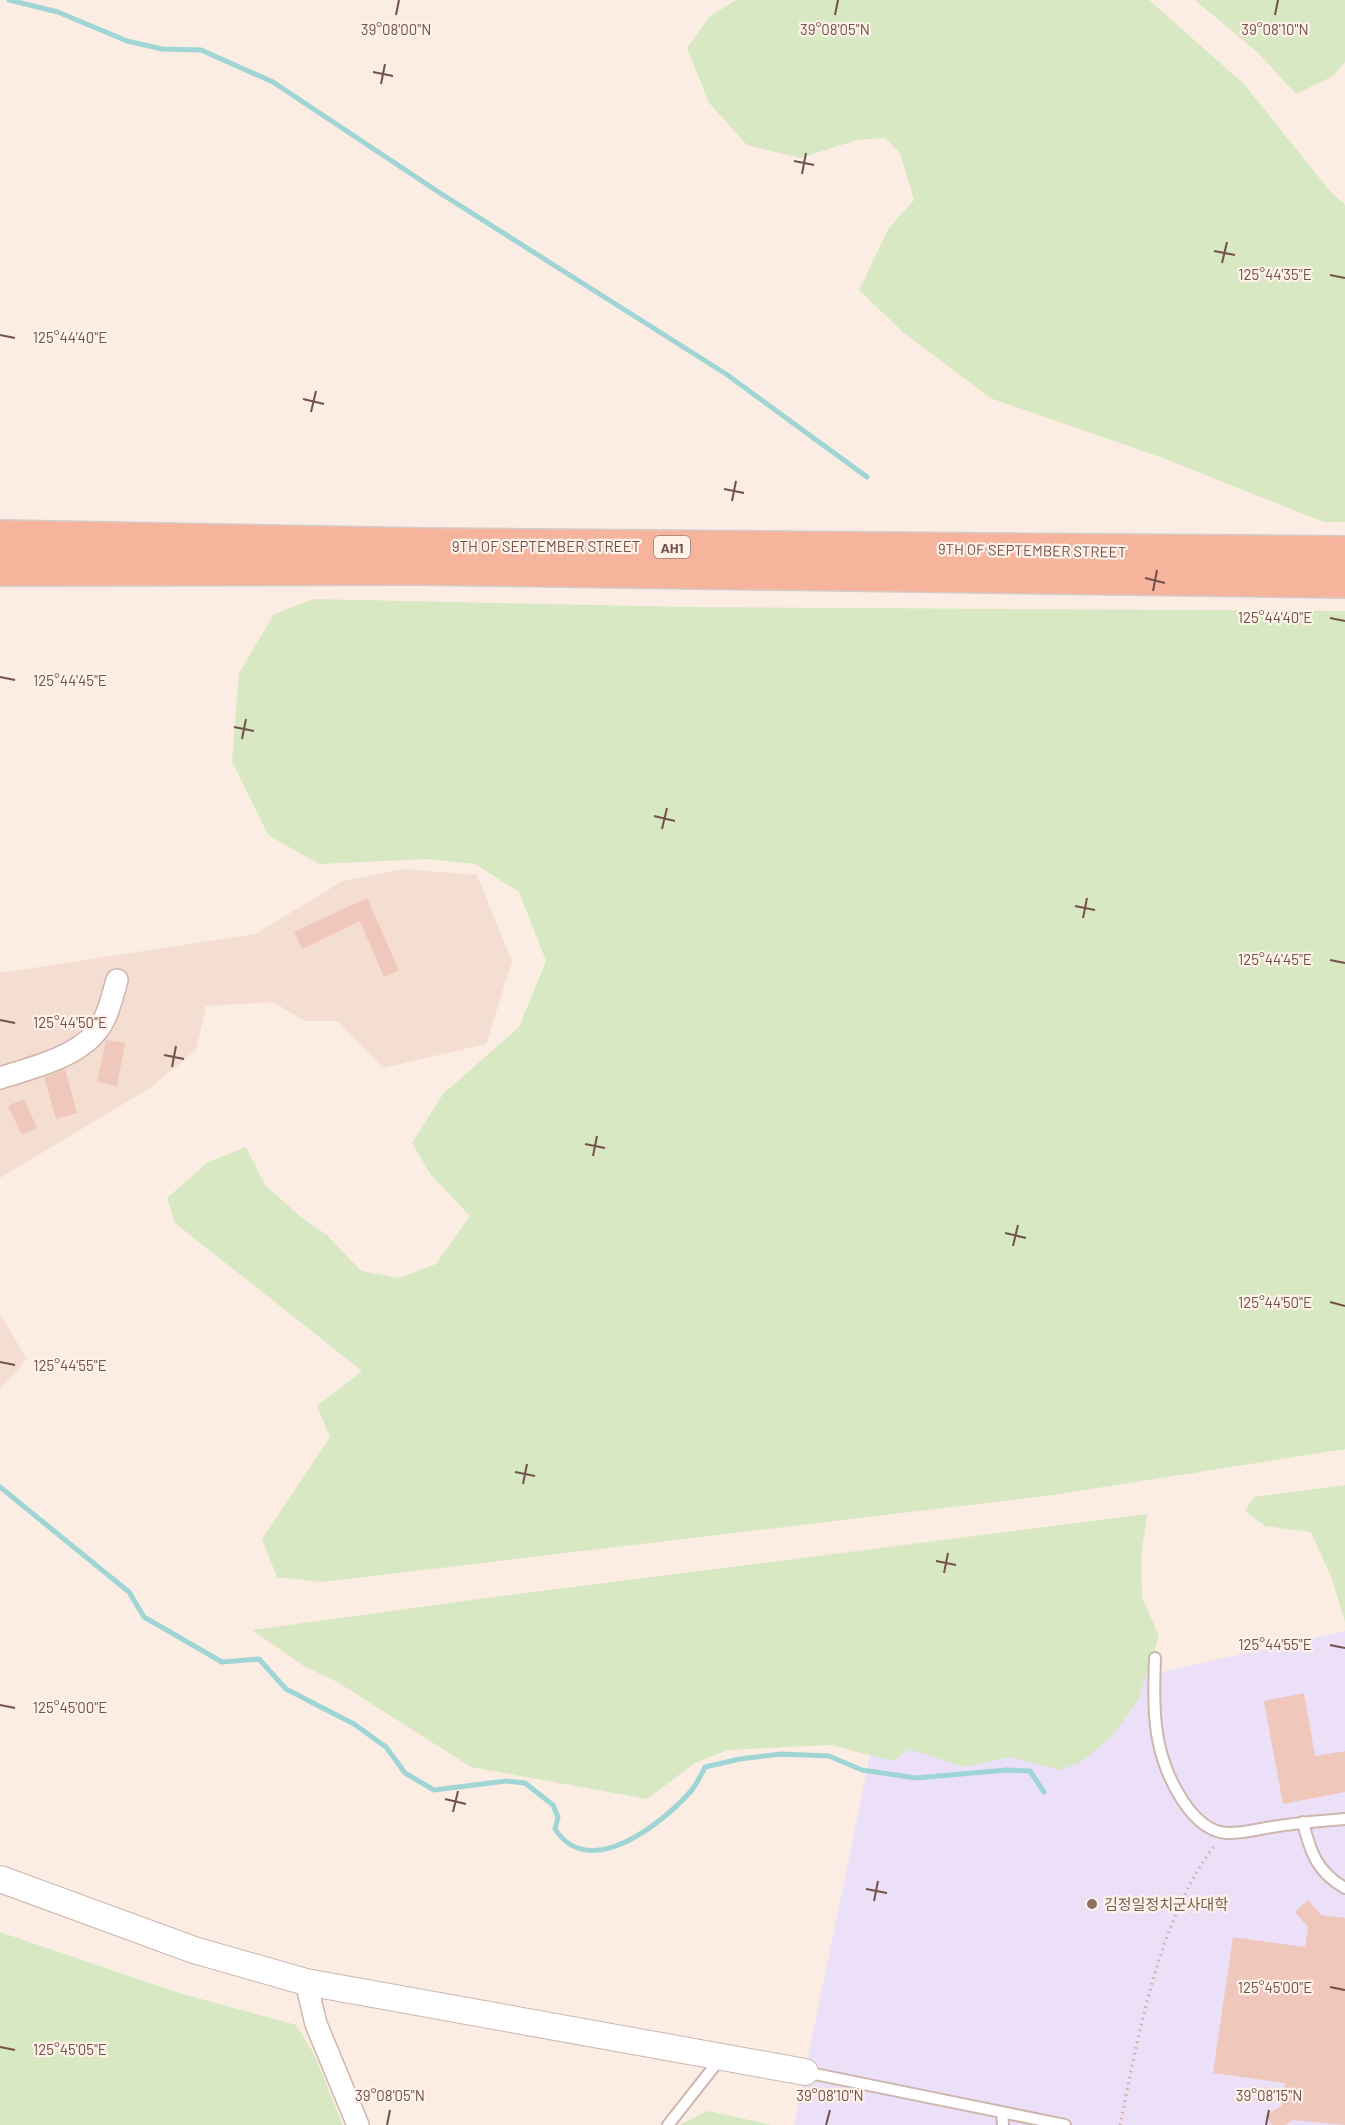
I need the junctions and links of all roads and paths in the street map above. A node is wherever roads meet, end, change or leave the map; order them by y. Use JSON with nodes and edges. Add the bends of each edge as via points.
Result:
{"nodes":[{"id":1,"x":0,"y":537,"type":"edge"},
{"id":2,"x":1345,"y":554,"type":"edge"},
{"id":3,"x":0,"y":569,"type":"edge"},
{"id":4,"x":1345,"y":581,"type":"edge"},
{"id":5,"x":117,"y":980,"type":"dead end"},
{"id":6,"x":0,"y":1078,"type":"edge"},
{"id":7,"x":1155,"y":1658,"type":"dead end"},
{"id":8,"x":1345,"y":1819,"type":"edge"},
{"id":9,"x":1303,"y":1822,"type":"junction"},
{"id":10,"x":1227,"y":1834,"type":"junction"},
{"id":11,"x":0,"y":1879,"type":"edge"},
{"id":12,"x":1345,"y":1888,"type":"edge"},
{"id":13,"x":306,"y":1982,"type":"junction"},
{"id":14,"x":723,"y":2057,"type":"junction"},
{"id":15,"x":805,"y":2072,"type":"joint"},
{"id":16,"x":1002,"y":2112,"type":"junction"},
{"id":17,"x":358,"y":2125,"type":"edge"},
{"id":18,"x":668,"y":2125,"type":"edge"},
{"id":19,"x":1003,"y":2125,"type":"edge"},
{"id":20,"x":1065,"y":2125,"type":"edge"},
{"id":21,"x":1120,"y":2125,"type":"edge"}],
"edges":[{"from":1,"to":2,"type":"highway","name":"9TH OF SEPTEMBER STREET","number":"AH1"},
{"from":3,"to":4,"type":"highway","name":"9TH OF SEPTEMBER STREET","number":"AH1","via":[[413,568]]},
{"from":5,"to":6,"type":"street","via":[[97,1031],[80,1046],[36,1067]]},
{"from":7,"to":10,"type":"lane","via":[[1159,1744],[1174,1785],[1191,1814],[1207,1828]]},
{"from":8,"to":9,"type":"lane"},
{"from":9,"to":10,"type":"lane"},
{"from":9,"to":12,"type":"lane","via":[[1310,1853],[1318,1866],[1330,1880]]},
{"from":10,"to":21,"type":"path","via":[[1204,1859],[1165,1942],[1134,2054]]},
{"from":11,"to":13,"type":"street","via":[[194,1950]]},
{"from":13,"to":14,"type":"street"},
{"from":13,"to":17,"type":"street","via":[[316,2024]]},
{"from":14,"to":15,"type":"street"},
{"from":14,"to":18,"type":"lane"},
{"from":15,"to":16,"type":"lane"},
{"from":16,"to":19,"type":"lane"},
{"from":16,"to":20,"type":"lane"}]}
